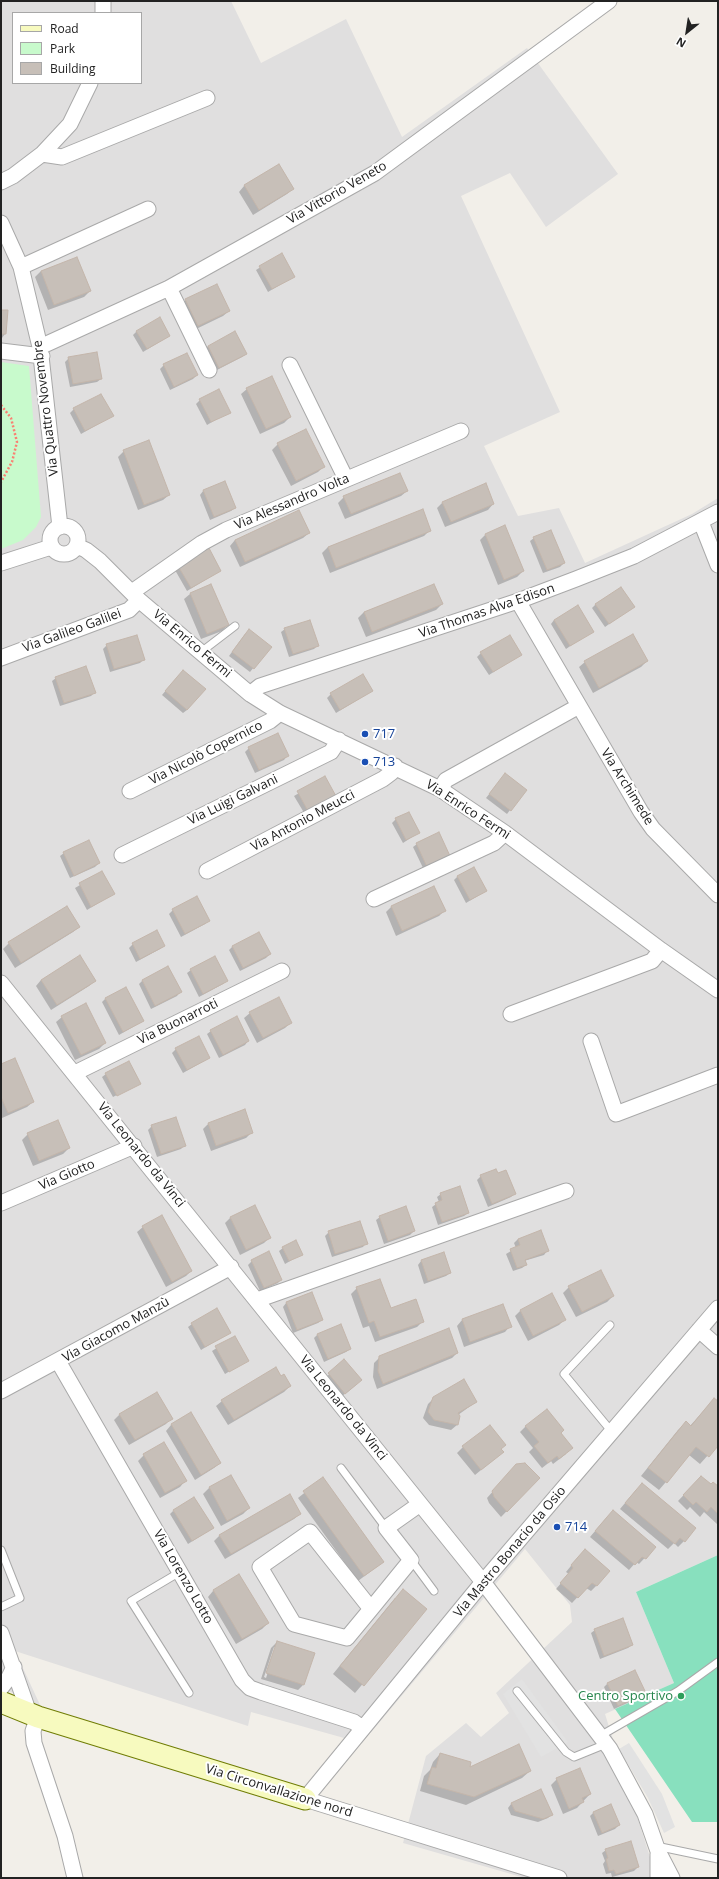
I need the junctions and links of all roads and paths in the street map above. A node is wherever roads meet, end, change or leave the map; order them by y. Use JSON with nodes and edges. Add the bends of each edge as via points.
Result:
{"nodes":[{"id":1,"x":103,"y":1,"type":"edge"},
{"id":2,"x":609,"y":1,"type":"edge"},
{"id":3,"x":103,"y":12,"type":"edge"},
{"id":4,"x":90,"y":84,"type":"edge"},
{"id":5,"x":208,"y":98,"type":"dead end"},
{"id":6,"x":42,"y":154,"type":"junction"},
{"id":7,"x":1,"y":182,"type":"edge"},
{"id":8,"x":148,"y":209,"type":"dead end"},
{"id":9,"x":1,"y":223,"type":"edge"},
{"id":10,"x":21,"y":267,"type":"junction"},
{"id":11,"x":170,"y":288,"type":"junction"},
{"id":12,"x":1,"y":351,"type":"edge"},
{"id":13,"x":41,"y":352,"type":"junction"},
{"id":14,"x":290,"y":365,"type":"dead end"},
{"id":15,"x":209,"y":370,"type":"dead end"},
{"id":16,"x":1,"y":405,"type":"edge"},
{"id":17,"x":461,"y":431,"type":"dead end"},
{"id":18,"x":346,"y":479,"type":"junction"},
{"id":19,"x":1,"y":482,"type":"edge"},
{"id":20,"x":718,"y":512,"type":"edge"},
{"id":21,"x":701,"y":522,"type":"junction"},
{"id":22,"x":60,"y":527,"type":"junction"},
{"id":23,"x":77,"y":546,"type":"junction"},
{"id":24,"x":51,"y":547,"type":"junction"},
{"id":25,"x":1,"y":563,"type":"edge"},
{"id":26,"x":718,"y":565,"type":"edge"},
{"id":27,"x":136,"y":596,"type":"junction"},
{"id":28,"x":518,"y":601,"type":"junction"},
{"id":29,"x":235,"y":626,"type":"dead end"},
{"id":30,"x":201,"y":652,"type":"junction"},
{"id":31,"x":1,"y":658,"type":"edge"},
{"id":32,"x":250,"y":694,"type":"junction"},
{"id":33,"x":579,"y":706,"type":"junction"},
{"id":34,"x":280,"y":713,"type":"junction"},
{"id":35,"x":339,"y":740,"type":"junction"},
{"id":36,"x":395,"y":766,"type":"junction"},
{"id":37,"x":440,"y":788,"type":"junction"},
{"id":38,"x":130,"y":791,"type":"dead end"},
{"id":39,"x":505,"y":833,"type":"junction"},
{"id":40,"x":122,"y":855,"type":"dead end"},
{"id":41,"x":207,"y":871,"type":"dead end"},
{"id":42,"x":718,"y":895,"type":"edge"},
{"id":43,"x":374,"y":899,"type":"dead end"},
{"id":44,"x":661,"y":950,"type":"junction"},
{"id":45,"x":282,"y":971,"type":"dead end"},
{"id":46,"x":1,"y":983,"type":"edge"},
{"id":47,"x":718,"y":990,"type":"edge"},
{"id":48,"x":511,"y":1014,"type":"dead end"},
{"id":49,"x":591,"y":1041,"type":"dead end"},
{"id":50,"x":74,"y":1073,"type":"junction"},
{"id":51,"x":718,"y":1075,"type":"edge"},
{"id":52,"x":134,"y":1146,"type":"junction"},
{"id":53,"x":566,"y":1191,"type":"dead end"},
{"id":54,"x":1,"y":1203,"type":"edge"},
{"id":55,"x":231,"y":1267,"type":"junction"},
{"id":56,"x":257,"y":1300,"type":"junction"},
{"id":57,"x":718,"y":1308,"type":"edge"},
{"id":58,"x":610,"y":1325,"type":"dead end"},
{"id":59,"x":699,"y":1330,"type":"junction"},
{"id":60,"x":718,"y":1347,"type":"edge"},
{"id":61,"x":58,"y":1361,"type":"junction"},
{"id":62,"x":1,"y":1391,"type":"edge"},
{"id":63,"x":612,"y":1432,"type":"junction"},
{"id":64,"x":341,"y":1468,"type":"dead end"},
{"id":65,"x":420,"y":1504,"type":"junction"},
{"id":66,"x":386,"y":1528,"type":"junction"},
{"id":67,"x":1,"y":1550,"type":"edge"},
{"id":68,"x":411,"y":1560,"type":"junction"},
{"id":69,"x":180,"y":1572,"type":"junction"},
{"id":70,"x":483,"y":1582,"type":"junction"},
{"id":71,"x":434,"y":1591,"type":"dead end"},
{"id":72,"x":1,"y":1607,"type":"edge"},
{"id":73,"x":371,"y":1609,"type":"junction"},
{"id":74,"x":1,"y":1633,"type":"edge"},
{"id":75,"x":718,"y":1662,"type":"edge"},
{"id":76,"x":14,"y":1667,"type":"junction"},
{"id":77,"x":1,"y":1688,"type":"edge"},
{"id":78,"x":517,"y":1691,"type":"dead end"},
{"id":79,"x":189,"y":1693,"type":"dead end"},
{"id":80,"x":1,"y":1702,"type":"edge"},
{"id":81,"x":34,"y":1715,"type":"junction"},
{"id":82,"x":362,"y":1728,"type":"junction"},
{"id":83,"x":603,"y":1740,"type":"junction"},
{"id":84,"x":305,"y":1799,"type":"junction"},
{"id":85,"x":657,"y":1849,"type":"junction"},
{"id":86,"x":718,"y":1859,"type":"edge"},
{"id":87,"x":75,"y":1878,"type":"edge"},
{"id":88,"x":559,"y":1878,"type":"edge"},
{"id":89,"x":658,"y":1878,"type":"edge"},
{"id":90,"x":672,"y":1878,"type":"edge"}],
"edges":[{"from":1,"to":3,"type":"street"},
{"from":2,"to":11,"type":"street","name":"Via Vittorio Veneto","via":[[375,173]]},
{"from":4,"to":6,"type":"street","via":[[70,124]]},
{"from":5,"to":6,"type":"street","via":[[62,157]]},
{"from":6,"to":7,"type":"street"},
{"from":8,"to":10,"type":"street"},
{"from":9,"to":10,"type":"street","name":"Via Quattro Novembre"},
{"from":10,"to":13,"type":"street","name":"Via Quattro Novembre"},
{"from":11,"to":13,"type":"street","name":"Via Vittorio Veneto"},
{"from":11,"to":15,"type":"street"},
{"from":12,"to":13,"type":"street"},
{"from":13,"to":22,"type":"street","name":"Via Quattro Novembre"},
{"from":14,"to":18,"type":"street"},
{"from":16,"to":19,"type":"path","via":[[10,418],[17,442],[12,462]]},
{"from":17,"to":18,"type":"street","name":"Via Alessandro Volta"},
{"from":18,"to":27,"type":"street","name":"Via Alessandro Volta","via":[[226,530],[202,543]]},
{"from":20,"to":21,"type":"street","name":"Via Thomas Alva Edison"},
{"from":21,"to":26,"type":"street"},
{"from":21,"to":28,"type":"street","name":"Via Thomas Alva Edison","via":[[634,556]]},
{"from":22,"to":23,"type":"street","via":[[68,527],[76,534]]},
{"from":22,"to":24,"type":"street","via":[[52,533]]},
{"from":23,"to":24,"type":"street","via":[[66,554],[56,552]]},
{"from":23,"to":27,"type":"street","name":"Via Enrico Fermi","via":[[100,561]]},
{"from":24,"to":25,"type":"street"},
{"from":27,"to":30,"type":"street","name":"Via Enrico Fermi"},
{"from":27,"to":31,"type":"street","name":"Via Galileo Galilei","via":[[129,610]]},
{"from":28,"to":32,"type":"street","name":"Via Thomas Alva Edison","via":[[260,686]]},
{"from":28,"to":33,"type":"street","name":"Via Archimede"},
{"from":29,"to":30,"type":"lane"},
{"from":30,"to":32,"type":"street","name":"Via Enrico Fermi"},
{"from":32,"to":34,"type":"street","name":"Via Enrico Fermi"},
{"from":33,"to":37,"type":"street","via":[[446,780]]},
{"from":33,"to":42,"type":"street","name":"Via Archimede","via":[[653,829]]},
{"from":34,"to":35,"type":"street","name":"Via Enrico Fermi"},
{"from":34,"to":38,"type":"street","name":"Via Nicolò Copernico","via":[[270,721]]},
{"from":35,"to":36,"type":"street","name":"Via Enrico Fermi"},
{"from":35,"to":40,"type":"street","name":"Via Luigi Galvani","via":[[331,752]]},
{"from":36,"to":37,"type":"street","name":"Via Enrico Fermi"},
{"from":36,"to":41,"type":"street","name":"Via Antonio Meucci","via":[[383,779]]},
{"from":37,"to":39,"type":"street","name":"Via Enrico Fermi"},
{"from":39,"to":43,"type":"street","via":[[494,843]]},
{"from":39,"to":44,"type":"street","name":"Via Enrico Fermi"},
{"from":44,"to":47,"type":"street","name":"Via Enrico Fermi"},
{"from":44,"to":48,"type":"street","via":[[652,961]]},
{"from":45,"to":50,"type":"street","name":"Via Buonarroti"},
{"from":46,"to":50,"type":"street","name":"Via Leonardo da Vinci"},
{"from":49,"to":51,"type":"street","via":[[616,1114]]},
{"from":50,"to":52,"type":"street","name":"Via Leonardo da Vinci"},
{"from":52,"to":54,"type":"street","name":"Via Giotto"},
{"from":52,"to":55,"type":"street","name":"Via Leonardo da Vinci"},
{"from":53,"to":56,"type":"street"},
{"from":55,"to":56,"type":"street","name":"Via Leonardo da Vinci"},
{"from":55,"to":61,"type":"street","name":"Via Giacomo Manzù"},
{"from":56,"to":65,"type":"street","name":"Via Leonardo da Vinci"},
{"from":57,"to":59,"type":"street","name":"Via Mastro Bonacio da Osio"},
{"from":58,"to":63,"type":"lane","via":[[564,1374]]},
{"from":59,"to":60,"type":"street"},
{"from":59,"to":63,"type":"street","name":"Via Mastro Bonacio da Osio"},
{"from":61,"to":62,"type":"street","name":"Via Giacomo Manzù"},
{"from":61,"to":69,"type":"street","name":"Via Lorenzo Lotto"},
{"from":63,"to":70,"type":"street","name":"Via Mastro Bonacio da Osio"},
{"from":64,"to":66,"type":"lane"},
{"from":65,"to":66,"type":"street"},
{"from":65,"to":70,"type":"street","name":"Via Leonardo da Vinci"},
{"from":66,"to":68,"type":"street"},
{"from":67,"to":72,"type":"lane","via":[[20,1598]]},
{"from":68,"to":71,"type":"lane"},
{"from":68,"to":73,"type":"street"},
{"from":69,"to":79,"type":"lane","via":[[131,1602]]},
{"from":69,"to":82,"type":"street","name":"Via Lorenzo Lotto","via":[[242,1680],[250,1688],[354,1722]]},
{"from":70,"to":82,"type":"street","name":"Via Mastro Bonacio da Osio"},
{"from":70,"to":83,"type":"street","name":"Via Leonardo da Vinci"},
{"from":73,"to":73,"type":"street","via":[[347,1638],[294,1624],[260,1567],[310,1532]]},
{"from":74,"to":76,"type":"street"},
{"from":75,"to":83,"type":"lane"},
{"from":76,"to":77,"type":"street"},
{"from":76,"to":81,"type":"street"},
{"from":78,"to":83,"type":"lane","via":[[566,1752],[574,1757]]},
{"from":80,"to":81,"type":"street","name":"Via Circonvallazione nord"},
{"from":81,"to":84,"type":"street","name":"Via Circonvallazione nord"},
{"from":81,"to":87,"type":"street","via":[[34,1743],[61,1822]]},
{"from":82,"to":84,"type":"street","name":"Via Mastro Bonacio da Osio"},
{"from":83,"to":85,"type":"street","name":"Via Leonardo da Vinci","via":[[645,1814]]},
{"from":84,"to":88,"type":"street","name":"Via Circonvallazione nord"},
{"from":85,"to":86,"type":"lane"},
{"from":85,"to":89,"type":"street","name":"Via Leonardo da Vinci"},
{"from":85,"to":90,"type":"street","name":"Via Leonardo da Vinci"}]}
